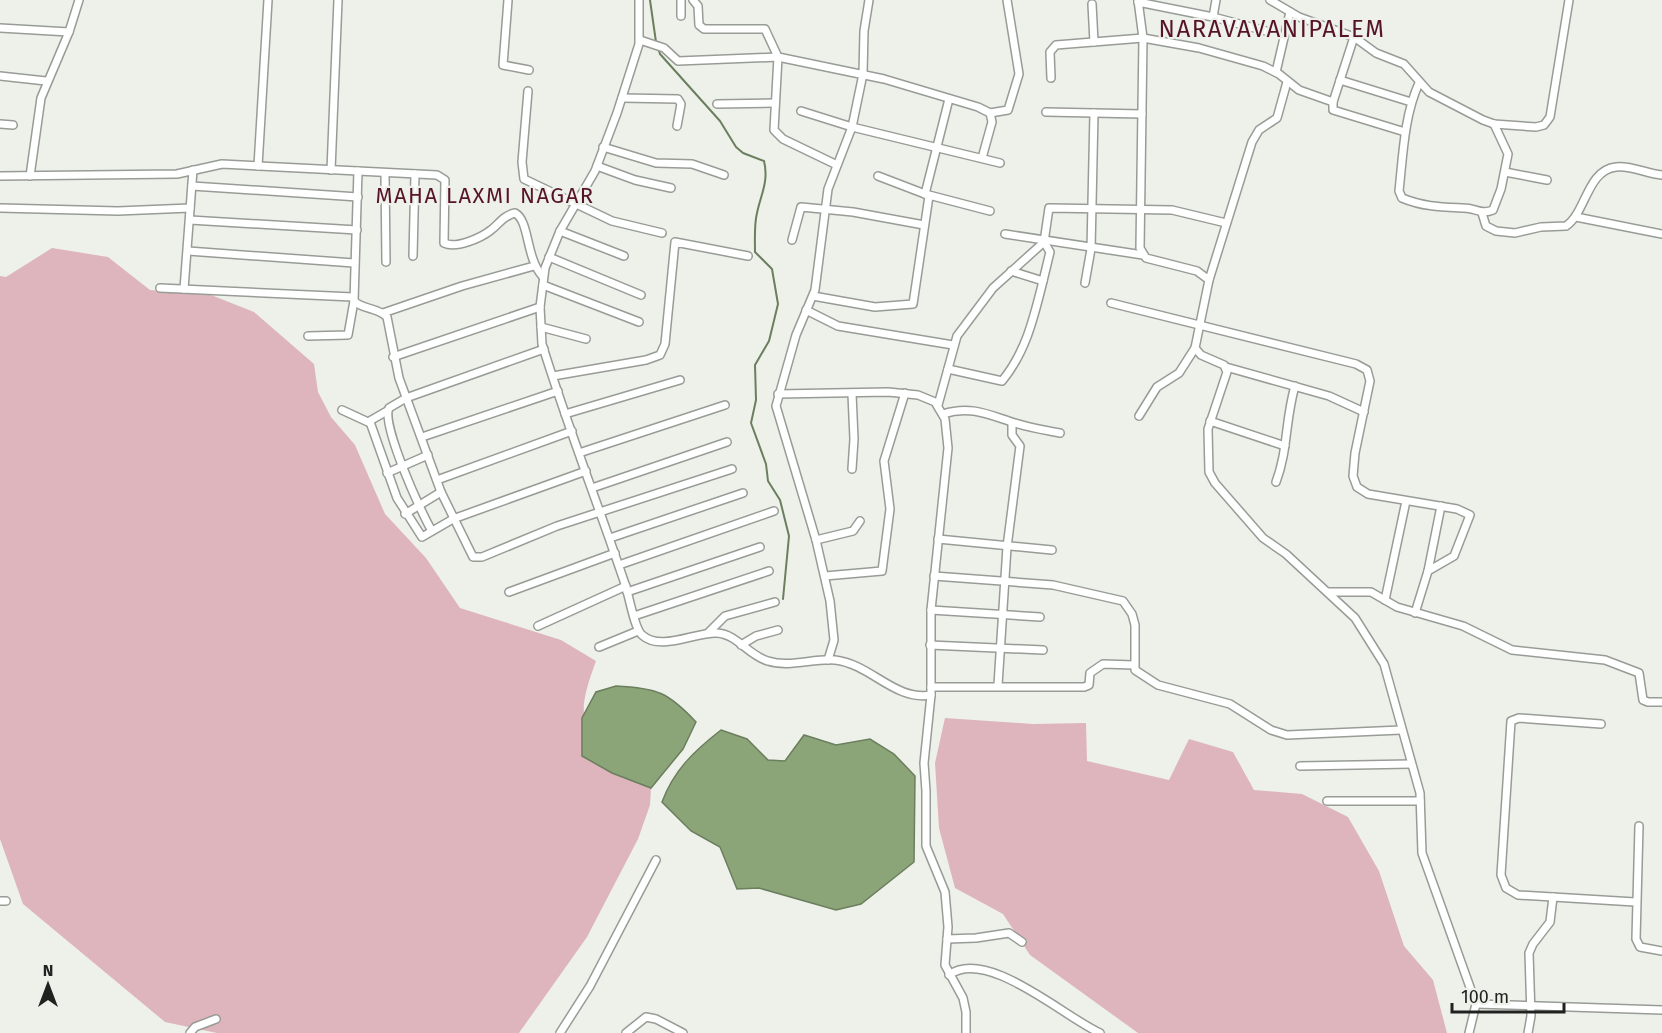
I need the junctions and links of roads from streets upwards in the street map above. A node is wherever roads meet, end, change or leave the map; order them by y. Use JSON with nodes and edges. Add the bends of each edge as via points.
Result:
{"nodes":[{"id":1,"x":79,"y":0,"type":"edge"},
{"id":2,"x":268,"y":0,"type":"edge"},
{"id":3,"x":338,"y":0,"type":"edge"},
{"id":4,"x":508,"y":0,"type":"edge"},
{"id":5,"x":639,"y":0,"type":"edge"},
{"id":6,"x":681,"y":0,"type":"edge"},
{"id":7,"x":693,"y":0,"type":"edge"},
{"id":8,"x":869,"y":0,"type":"edge"},
{"id":9,"x":1007,"y":0,"type":"edge"},
{"id":10,"x":1216,"y":0,"type":"edge"},
{"id":11,"x":1270,"y":0,"type":"edge"},
{"id":12,"x":1569,"y":0,"type":"edge"},
{"id":13,"x":1138,"y":1,"type":"edge"},
{"id":14,"x":1092,"y":4,"type":"dead end"},
{"id":15,"x":1290,"y":12,"type":"junction"},
{"id":16,"x":681,"y":16,"type":"dead end"},
{"id":17,"x":1213,"y":17,"type":"junction"},
{"id":18,"x":0,"y":28,"type":"edge"},
{"id":19,"x":1266,"y":31,"type":"dead end"},
{"id":20,"x":69,"y":32,"type":"junction"},
{"id":21,"x":1354,"y":37,"type":"junction"},
{"id":22,"x":1143,"y":38,"type":"junction"},
{"id":23,"x":640,"y":39,"type":"junction"},
{"id":24,"x":1094,"y":42,"type":"junction"},
{"id":25,"x":778,"y":57,"type":"junction"},
{"id":26,"x":529,"y":70,"type":"dead end"},
{"id":27,"x":1276,"y":72,"type":"junction"},
{"id":28,"x":863,"y":74,"type":"junction"},
{"id":29,"x":0,"y":76,"type":"edge"},
{"id":30,"x":1051,"y":78,"type":"dead end"},
{"id":31,"x":1340,"y":80,"type":"junction"},
{"id":32,"x":46,"y":81,"type":"junction"},
{"id":33,"x":1287,"y":82,"type":"junction"},
{"id":34,"x":1419,"y":83,"type":"junction"},
{"id":35,"x":528,"y":91,"type":"dead end"},
{"id":36,"x":622,"y":98,"type":"junction"},
{"id":37,"x":949,"y":99,"type":"junction"},
{"id":38,"x":1334,"y":102,"type":"junction"},
{"id":39,"x":1411,"y":102,"type":"junction"},
{"id":40,"x":776,"y":103,"type":"junction"},
{"id":41,"x":717,"y":104,"type":"dead end"},
{"id":42,"x":801,"y":111,"type":"dead end"},
{"id":43,"x":1046,"y":112,"type":"dead end"},
{"id":44,"x":990,"y":113,"type":"junction"},
{"id":45,"x":1094,"y":113,"type":"junction"},
{"id":46,"x":1142,"y":114,"type":"junction"},
{"id":47,"x":0,"y":124,"type":"edge"},
{"id":48,"x":1494,"y":124,"type":"junction"},
{"id":49,"x":13,"y":125,"type":"dead end"},
{"id":50,"x":677,"y":126,"type":"dead end"},
{"id":51,"x":852,"y":127,"type":"junction"},
{"id":52,"x":1406,"y":132,"type":"junction"},
{"id":53,"x":603,"y":147,"type":"junction"},
{"id":54,"x":935,"y":147,"type":"junction"},
{"id":55,"x":982,"y":158,"type":"junction"},
{"id":56,"x":1000,"y":163,"type":"dead end"},
{"id":57,"x":837,"y":165,"type":"junction"},
{"id":58,"x":258,"y":166,"type":"junction"},
{"id":59,"x":597,"y":166,"type":"junction"},
{"id":60,"x":331,"y":170,"type":"junction"},
{"id":61,"x":193,"y":171,"type":"junction"},
{"id":62,"x":358,"y":171,"type":"junction"},
{"id":63,"x":1505,"y":172,"type":"junction"},
{"id":64,"x":385,"y":174,"type":"junction"},
{"id":65,"x":415,"y":174,"type":"junction"},
{"id":66,"x":724,"y":175,"type":"dead end"},
{"id":67,"x":1662,"y":175,"type":"edge"},
{"id":68,"x":0,"y":176,"type":"edge"},
{"id":69,"x":30,"y":176,"type":"junction"},
{"id":70,"x":878,"y":176,"type":"dead end"},
{"id":71,"x":1547,"y":180,"type":"dead end"},
{"id":72,"x":192,"y":186,"type":"junction"},
{"id":73,"x":671,"y":188,"type":"dead end"},
{"id":74,"x":927,"y":195,"type":"junction"},
{"id":75,"x":358,"y":197,"type":"junction"},
{"id":76,"x":574,"y":203,"type":"junction"},
{"id":77,"x":0,"y":208,"type":"edge"},
{"id":78,"x":190,"y":208,"type":"junction"},
{"id":79,"x":825,"y":209,"type":"junction"},
{"id":80,"x":1092,"y":209,"type":"junction"},
{"id":81,"x":1140,"y":209,"type":"junction"},
{"id":82,"x":990,"y":211,"type":"dead end"},
{"id":83,"x":1482,"y":213,"type":"junction"},
{"id":84,"x":1576,"y":217,"type":"junction"},
{"id":85,"x":190,"y":220,"type":"junction"},
{"id":86,"x":1226,"y":223,"type":"junction"},
{"id":87,"x":924,"y":225,"type":"junction"},
{"id":88,"x":357,"y":230,"type":"junction"},
{"id":89,"x":560,"y":231,"type":"junction"},
{"id":90,"x":662,"y":233,"type":"dead end"},
{"id":91,"x":1005,"y":234,"type":"dead end"},
{"id":92,"x":1662,"y":234,"type":"edge"},
{"id":93,"x":792,"y":240,"type":"dead end"},
{"id":94,"x":1044,"y":242,"type":"junction"},
{"id":95,"x":1091,"y":249,"type":"junction"},
{"id":96,"x":188,"y":251,"type":"junction"},
{"id":97,"x":1143,"y":255,"type":"junction"},
{"id":98,"x":413,"y":256,"type":"dead end"},
{"id":99,"x":549,"y":256,"type":"junction"},
{"id":100,"x":624,"y":256,"type":"dead end"},
{"id":101,"x":748,"y":256,"type":"dead end"},
{"id":102,"x":386,"y":262,"type":"dead end"},
{"id":103,"x":354,"y":263,"type":"junction"},
{"id":104,"x":534,"y":266,"type":"junction"},
{"id":105,"x":1011,"y":271,"type":"junction"},
{"id":106,"x":543,"y":277,"type":"junction"},
{"id":107,"x":1209,"y":280,"type":"junction"},
{"id":108,"x":1043,"y":281,"type":"junction"},
{"id":109,"x":1085,"y":283,"type":"dead end"},
{"id":110,"x":543,"y":285,"type":"junction"},
{"id":111,"x":160,"y":288,"type":"dead end"},
{"id":112,"x":184,"y":289,"type":"junction"},
{"id":113,"x":641,"y":295,"type":"dead end"},
{"id":114,"x":813,"y":296,"type":"junction"},
{"id":115,"x":354,"y":299,"type":"junction"},
{"id":116,"x":1110,"y":303,"type":"dead end"},
{"id":117,"x":540,"y":307,"type":"junction"},
{"id":118,"x":806,"y":310,"type":"junction"},
{"id":119,"x":383,"y":313,"type":"junction"},
{"id":120,"x":639,"y":322,"type":"dead end"},
{"id":121,"x":1200,"y":323,"type":"junction"},
{"id":122,"x":541,"y":327,"type":"junction"},
{"id":123,"x":308,"y":336,"type":"dead end"},
{"id":124,"x":586,"y":339,"type":"dead end"},
{"id":125,"x":953,"y":345,"type":"junction"},
{"id":126,"x":1195,"y":348,"type":"junction"},
{"id":127,"x":544,"y":349,"type":"junction"},
{"id":128,"x":393,"y":357,"type":"junction"},
{"id":129,"x":1226,"y":367,"type":"junction"},
{"id":130,"x":948,"y":369,"type":"junction"},
{"id":131,"x":553,"y":376,"type":"junction"},
{"id":132,"x":680,"y":380,"type":"dead end"},
{"id":133,"x":1295,"y":386,"type":"junction"},
{"id":134,"x":558,"y":391,"type":"junction"},
{"id":135,"x":905,"y":393,"type":"junction"},
{"id":136,"x":778,"y":394,"type":"junction"},
{"id":137,"x":852,"y":394,"type":"junction"},
{"id":138,"x":406,"y":398,"type":"junction"},
{"id":139,"x":725,"y":405,"type":"dead end"},
{"id":140,"x":938,"y":405,"type":"junction"},
{"id":141,"x":342,"y":410,"type":"dead end"},
{"id":142,"x":387,"y":411,"type":"junction"},
{"id":143,"x":1364,"y":412,"type":"junction"},
{"id":144,"x":566,"y":414,"type":"junction"},
{"id":145,"x":943,"y":414,"type":"junction"},
{"id":146,"x":1139,"y":416,"type":"dead end"},
{"id":147,"x":1210,"y":421,"type":"junction"},
{"id":148,"x":370,"y":422,"type":"junction"},
{"id":149,"x":1012,"y":423,"type":"junction"},
{"id":150,"x":572,"y":431,"type":"junction"},
{"id":151,"x":1060,"y":434,"type":"dead end"},
{"id":152,"x":422,"y":437,"type":"junction"},
{"id":153,"x":727,"y":442,"type":"dead end"},
{"id":154,"x":1285,"y":446,"type":"junction"},
{"id":155,"x":579,"y":453,"type":"junction"},
{"id":156,"x":428,"y":455,"type":"junction"},
{"id":157,"x":403,"y":465,"type":"junction"},
{"id":158,"x":732,"y":469,"type":"dead end"},
{"id":159,"x":852,"y":469,"type":"dead end"},
{"id":160,"x":586,"y":471,"type":"junction"},
{"id":161,"x":387,"y":473,"type":"junction"},
{"id":162,"x":436,"y":480,"type":"junction"},
{"id":163,"x":1276,"y":482,"type":"dead end"},
{"id":164,"x":592,"y":488,"type":"junction"},
{"id":165,"x":441,"y":492,"type":"junction"},
{"id":166,"x":742,"y":493,"type":"dead end"},
{"id":167,"x":1406,"y":501,"type":"junction"},
{"id":168,"x":418,"y":505,"type":"junction"},
{"id":169,"x":1441,"y":507,"type":"junction"},
{"id":170,"x":774,"y":511,"type":"dead end"},
{"id":171,"x":600,"y":512,"type":"junction"},
{"id":172,"x":405,"y":514,"type":"junction"},
{"id":173,"x":453,"y":519,"type":"junction"},
{"id":174,"x":860,"y":522,"type":"dead end"},
{"id":175,"x":432,"y":531,"type":"junction"},
{"id":176,"x":609,"y":538,"type":"junction"},
{"id":177,"x":938,"y":539,"type":"junction"},
{"id":178,"x":816,"y":540,"type":"junction"},
{"id":179,"x":760,"y":547,"type":"dead end"},
{"id":180,"x":1007,"y":547,"type":"junction"},
{"id":181,"x":1052,"y":550,"type":"dead end"},
{"id":182,"x":615,"y":553,"type":"junction"},
{"id":183,"x":620,"y":565,"type":"junction"},
{"id":184,"x":769,"y":571,"type":"dead end"},
{"id":185,"x":1428,"y":571,"type":"junction"},
{"id":186,"x":825,"y":576,"type":"junction"},
{"id":187,"x":934,"y":576,"type":"junction"},
{"id":188,"x":1004,"y":581,"type":"junction"},
{"id":189,"x":627,"y":589,"type":"junction"},
{"id":190,"x":509,"y":592,"type":"dead end"},
{"id":191,"x":1328,"y":592,"type":"junction"},
{"id":192,"x":1385,"y":600,"type":"junction"},
{"id":193,"x":775,"y":602,"type":"dead end"},
{"id":194,"x":931,"y":610,"type":"junction"},
{"id":195,"x":1414,"y":613,"type":"junction"},
{"id":196,"x":1002,"y":614,"type":"junction"},
{"id":197,"x":634,"y":616,"type":"junction"},
{"id":198,"x":1040,"y":617,"type":"dead end"},
{"id":199,"x":538,"y":626,"type":"dead end"},
{"id":200,"x":778,"y":630,"type":"dead end"},
{"id":201,"x":639,"y":631,"type":"junction"},
{"id":202,"x":708,"y":633,"type":"junction"},
{"id":203,"x":741,"y":645,"type":"junction"},
{"id":204,"x":930,"y":645,"type":"junction"},
{"id":205,"x":599,"y":647,"type":"dead end"},
{"id":206,"x":1000,"y":648,"type":"junction"},
{"id":207,"x":1044,"y":650,"type":"dead end"},
{"id":208,"x":828,"y":660,"type":"junction"},
{"id":209,"x":1134,"y":665,"type":"junction"},
{"id":210,"x":998,"y":685,"type":"junction"},
{"id":211,"x":931,"y":691,"type":"junction"},
{"id":212,"x":1662,"y":702,"type":"edge"},
{"id":213,"x":1601,"y":724,"type":"dead end"},
{"id":214,"x":1401,"y":730,"type":"junction"},
{"id":215,"x":1411,"y":764,"type":"junction"},
{"id":216,"x":1300,"y":766,"type":"dead end"},
{"id":217,"x":1327,"y":801,"type":"dead end"},
{"id":218,"x":1420,"y":801,"type":"junction"},
{"id":219,"x":1639,"y":826,"type":"dead end"},
{"id":220,"x":656,"y":860,"type":"dead end"},
{"id":221,"x":1553,"y":897,"type":"junction"},
{"id":222,"x":1635,"y":902,"type":"junction"},
{"id":223,"x":947,"y":939,"type":"junction"},
{"id":224,"x":1022,"y":942,"type":"dead end"},
{"id":225,"x":1662,"y":951,"type":"edge"},
{"id":226,"x":949,"y":975,"type":"junction"},
{"id":227,"x":1476,"y":1004,"type":"junction"},
{"id":228,"x":1531,"y":1006,"type":"junction"},
{"id":229,"x":1662,"y":1010,"type":"edge"},
{"id":230,"x":216,"y":1019,"type":"dead end"},
{"id":231,"x":190,"y":1033,"type":"edge"},
{"id":232,"x":560,"y":1033,"type":"edge"},
{"id":233,"x":626,"y":1033,"type":"edge"},
{"id":234,"x":683,"y":1033,"type":"edge"},
{"id":235,"x":966,"y":1033,"type":"edge"},
{"id":236,"x":1100,"y":1033,"type":"edge"},
{"id":237,"x":1469,"y":1033,"type":"edge"},
{"id":238,"x":1528,"y":1033,"type":"edge"}],
"edges":[{"from":1,"to":20,"type":"street"},
{"from":2,"to":58,"type":"street"},
{"from":3,"to":60,"type":"street"},
{"from":4,"to":26,"type":"street","via":[[502,63]]},
{"from":5,"to":23,"type":"street"},
{"from":6,"to":16,"type":"street"},
{"from":7,"to":25,"type":"street","via":[[698,6],[701,27],[765,29]]},
{"from":8,"to":28,"type":"street"},
{"from":9,"to":44,"type":"street","via":[[1019,74],[1008,110]]},
{"from":10,"to":17,"type":"street"},
{"from":11,"to":15,"type":"street"},
{"from":12,"to":48,"type":"street","via":[[1549,120],[1536,127]]},
{"from":13,"to":17,"type":"street"},
{"from":13,"to":22,"type":"street"},
{"from":14,"to":24,"type":"street"},
{"from":15,"to":21,"type":"street"},
{"from":15,"to":27,"type":"street"},
{"from":17,"to":19,"type":"street"},
{"from":18,"to":20,"type":"street"},
{"from":20,"to":32,"type":"street"},
{"from":21,"to":31,"type":"street"},
{"from":21,"to":34,"type":"street","via":[[1376,53],[1408,67]]},
{"from":22,"to":24,"type":"street"},
{"from":22,"to":27,"type":"street","via":[[1224,53]]},
{"from":22,"to":46,"type":"street"},
{"from":23,"to":25,"type":"street","via":[[658,45],[681,62]]},
{"from":23,"to":36,"type":"street"},
{"from":24,"to":30,"type":"street","via":[[1053,46]]},
{"from":25,"to":28,"type":"street"},
{"from":25,"to":40,"type":"street"},
{"from":27,"to":33,"type":"street"},
{"from":28,"to":37,"type":"street"},
{"from":28,"to":51,"type":"street"},
{"from":29,"to":32,"type":"street"},
{"from":31,"to":38,"type":"street"},
{"from":31,"to":39,"type":"street"},
{"from":32,"to":69,"type":"street","via":[[36,119]]},
{"from":33,"to":38,"type":"street"},
{"from":33,"to":86,"type":"street","via":[[1277,118],[1259,130],[1252,142]]},
{"from":34,"to":39,"type":"street"},
{"from":34,"to":48,"type":"street","via":[[1432,94]]},
{"from":35,"to":76,"type":"street","via":[[523,177]]},
{"from":36,"to":50,"type":"street","via":[[678,99],[681,104]]},
{"from":36,"to":53,"type":"street"},
{"from":37,"to":44,"type":"street"},
{"from":37,"to":54,"type":"street"},
{"from":38,"to":52,"type":"street","via":[[1335,112]]},
{"from":39,"to":52,"type":"street"},
{"from":40,"to":41,"type":"street"},
{"from":40,"to":57,"type":"street","via":[[774,127],[779,136]]},
{"from":42,"to":51,"type":"street"},
{"from":43,"to":45,"type":"street"},
{"from":44,"to":55,"type":"street","via":[[992,122]]},
{"from":45,"to":46,"type":"street"},
{"from":45,"to":80,"type":"street"},
{"from":46,"to":81,"type":"street"},
{"from":47,"to":49,"type":"street"},
{"from":48,"to":63,"type":"street","via":[[1507,150]]},
{"from":51,"to":54,"type":"street"},
{"from":51,"to":57,"type":"street"},
{"from":52,"to":83,"type":"street","via":[[1399,191],[1402,198],[1443,209],[1466,208]]},
{"from":53,"to":59,"type":"street"},
{"from":53,"to":66,"type":"street","via":[[656,163],[692,164]]},
{"from":54,"to":55,"type":"street"},
{"from":54,"to":74,"type":"street"},
{"from":55,"to":56,"type":"street"},
{"from":57,"to":79,"type":"street"},
{"from":58,"to":60,"type":"street"},
{"from":58,"to":61,"type":"street","via":[[210,165]]},
{"from":59,"to":73,"type":"street"},
{"from":59,"to":76,"type":"street"},
{"from":60,"to":62,"type":"street"},
{"from":61,"to":69,"type":"street","via":[[166,175]]},
{"from":61,"to":72,"type":"street"},
{"from":62,"to":64,"type":"street"},
{"from":62,"to":75,"type":"street"},
{"from":63,"to":71,"type":"street"},
{"from":63,"to":83,"type":"street","via":[[1494,209]]},
{"from":64,"to":65,"type":"street"},
{"from":64,"to":102,"type":"street"},
{"from":65,"to":98,"type":"street"},
{"from":65,"to":104,"type":"street","via":[[445,180],[446,244],[455,245],[482,235],[515,213],[525,226]]},
{"from":67,"to":84,"type":"street","via":[[1614,167],[1588,191]]},
{"from":68,"to":69,"type":"street"},
{"from":70,"to":74,"type":"street"},
{"from":72,"to":75,"type":"street"},
{"from":72,"to":78,"type":"street"},
{"from":74,"to":82,"type":"street"},
{"from":74,"to":87,"type":"street"},
{"from":75,"to":88,"type":"street"},
{"from":76,"to":89,"type":"street"},
{"from":76,"to":90,"type":"street","via":[[622,225]]},
{"from":77,"to":78,"type":"street"},
{"from":78,"to":85,"type":"street"},
{"from":79,"to":87,"type":"street"},
{"from":79,"to":93,"type":"street","via":[[799,208]]},
{"from":79,"to":114,"type":"street","via":[[820,269]]},
{"from":80,"to":81,"type":"street"},
{"from":80,"to":94,"type":"street","via":[[1049,208]]},
{"from":80,"to":95,"type":"street"},
{"from":81,"to":86,"type":"street","via":[[1172,210]]},
{"from":81,"to":97,"type":"street"},
{"from":83,"to":84,"type":"street","via":[[1491,229],[1515,233],[1566,226]]},
{"from":84,"to":92,"type":"street"},
{"from":85,"to":88,"type":"street"},
{"from":85,"to":96,"type":"street"},
{"from":86,"to":107,"type":"street"},
{"from":87,"to":114,"type":"street","via":[[913,304],[875,307]]},
{"from":88,"to":103,"type":"street"},
{"from":89,"to":99,"type":"street"},
{"from":89,"to":100,"type":"street"},
{"from":91,"to":94,"type":"street"},
{"from":94,"to":95,"type":"street"},
{"from":94,"to":105,"type":"street"},
{"from":94,"to":108,"type":"street","via":[[1050,252]]},
{"from":95,"to":97,"type":"street"},
{"from":95,"to":109,"type":"street"},
{"from":96,"to":103,"type":"street"},
{"from":96,"to":112,"type":"street"},
{"from":97,"to":107,"type":"street","via":[[1152,261],[1197,271]]},
{"from":99,"to":106,"type":"street"},
{"from":99,"to":113,"type":"street"},
{"from":101,"to":131,"type":"street","via":[[675,242],[665,344],[660,355]]},
{"from":103,"to":115,"type":"street"},
{"from":104,"to":106,"type":"street"},
{"from":104,"to":119,"type":"street"},
{"from":105,"to":108,"type":"street"},
{"from":105,"to":125,"type":"street","via":[[993,288]]},
{"from":106,"to":110,"type":"street"},
{"from":107,"to":121,"type":"street"},
{"from":108,"to":130,"type":"street","via":[[1031,332],[1002,381]]},
{"from":110,"to":117,"type":"street"},
{"from":110,"to":120,"type":"street"},
{"from":111,"to":112,"type":"street"},
{"from":112,"to":115,"type":"street"},
{"from":114,"to":118,"type":"street"},
{"from":115,"to":119,"type":"street","via":[[358,305]]},
{"from":115,"to":123,"type":"street","via":[[348,335]]},
{"from":116,"to":121,"type":"street"},
{"from":117,"to":122,"type":"street"},
{"from":117,"to":128,"type":"street"},
{"from":118,"to":125,"type":"street","via":[[838,326]]},
{"from":118,"to":136,"type":"street"},
{"from":119,"to":128,"type":"street","via":[[389,324]]},
{"from":121,"to":126,"type":"street"},
{"from":121,"to":143,"type":"street","via":[[1364,367],[1370,374]]},
{"from":122,"to":124,"type":"street"},
{"from":122,"to":127,"type":"street"},
{"from":125,"to":130,"type":"street"},
{"from":126,"to":129,"type":"street","via":[[1198,354]]},
{"from":126,"to":146,"type":"street","via":[[1179,373],[1157,387]]},
{"from":127,"to":131,"type":"street"},
{"from":127,"to":138,"type":"street"},
{"from":128,"to":138,"type":"street"},
{"from":129,"to":133,"type":"street"},
{"from":129,"to":147,"type":"street"},
{"from":130,"to":140,"type":"street"},
{"from":131,"to":134,"type":"street"},
{"from":132,"to":144,"type":"street"},
{"from":133,"to":143,"type":"street"},
{"from":133,"to":154,"type":"street","via":[[1286,419]]},
{"from":134,"to":144,"type":"street"},
{"from":134,"to":152,"type":"street"},
{"from":135,"to":137,"type":"street"},
{"from":135,"to":140,"type":"street","via":[[926,397]]},
{"from":135,"to":186,"type":"street","via":[[884,464],[890,509],[882,571]]},
{"from":136,"to":137,"type":"street"},
{"from":136,"to":178,"type":"street","via":[[778,413]]},
{"from":137,"to":159,"type":"street"},
{"from":138,"to":142,"type":"street"},
{"from":138,"to":152,"type":"street"},
{"from":139,"to":155,"type":"street"},
{"from":140,"to":145,"type":"street"},
{"from":141,"to":148,"type":"street"},
{"from":142,"to":148,"type":"street"},
{"from":142,"to":157,"type":"street"},
{"from":143,"to":167,"type":"street","via":[[1355,453],[1354,484],[1368,494]]},
{"from":144,"to":150,"type":"street"},
{"from":145,"to":149,"type":"street","via":[[980,411]]},
{"from":145,"to":177,"type":"street","via":[[948,448]]},
{"from":147,"to":154,"type":"street"},
{"from":147,"to":191,"type":"street","via":[[1207,463],[1215,483],[1263,538]]},
{"from":148,"to":161,"type":"street"},
{"from":149,"to":151,"type":"street"},
{"from":149,"to":180,"type":"street","via":[[1012,435],[1020,446]]},
{"from":150,"to":155,"type":"street"},
{"from":150,"to":162,"type":"street"},
{"from":152,"to":156,"type":"street"},
{"from":153,"to":164,"type":"street"},
{"from":154,"to":163,"type":"street"},
{"from":155,"to":160,"type":"street"},
{"from":156,"to":157,"type":"street"},
{"from":156,"to":162,"type":"street"},
{"from":157,"to":161,"type":"street"},
{"from":157,"to":168,"type":"street"},
{"from":158,"to":171,"type":"street"},
{"from":160,"to":164,"type":"street"},
{"from":160,"to":173,"type":"street"},
{"from":161,"to":172,"type":"street"},
{"from":162,"to":165,"type":"street"},
{"from":164,"to":171,"type":"street"},
{"from":165,"to":168,"type":"street"},
{"from":165,"to":173,"type":"street"},
{"from":166,"to":176,"type":"street"},
{"from":167,"to":169,"type":"street"},
{"from":167,"to":192,"type":"street"},
{"from":168,"to":172,"type":"street"},
{"from":168,"to":175,"type":"street"},
{"from":169,"to":185,"type":"street"},
{"from":169,"to":185,"type":"street","via":[[1465,511],[1470,518],[1454,556]]},
{"from":170,"to":183,"type":"street"},
{"from":171,"to":173,"type":"street","via":[[478,558],[471,555]]},
{"from":171,"to":176,"type":"street"},
{"from":172,"to":175,"type":"street","via":[[422,537]]},
{"from":173,"to":175,"type":"street"},
{"from":174,"to":178,"type":"street","via":[[853,531]]},
{"from":176,"to":182,"type":"street"},
{"from":177,"to":180,"type":"street"},
{"from":177,"to":187,"type":"street"},
{"from":178,"to":186,"type":"street"},
{"from":179,"to":189,"type":"street"},
{"from":180,"to":181,"type":"street"},
{"from":180,"to":188,"type":"street"},
{"from":182,"to":183,"type":"street"},
{"from":182,"to":190,"type":"street"},
{"from":183,"to":189,"type":"street"},
{"from":184,"to":197,"type":"street"},
{"from":185,"to":195,"type":"street"},
{"from":186,"to":208,"type":"street","via":[[834,629]]},
{"from":187,"to":188,"type":"street"},
{"from":187,"to":194,"type":"street"},
{"from":188,"to":196,"type":"street"},
{"from":188,"to":209,"type":"street","via":[[1053,585],[1123,601],[1135,625]]},
{"from":189,"to":197,"type":"street"},
{"from":189,"to":199,"type":"street"},
{"from":191,"to":192,"type":"street","via":[[1365,591]]},
{"from":191,"to":214,"type":"street","via":[[1355,618],[1377,649]]},
{"from":192,"to":195,"type":"street"},
{"from":193,"to":202,"type":"street","via":[[725,616]]},
{"from":194,"to":196,"type":"street"},
{"from":194,"to":204,"type":"street"},
{"from":195,"to":212,"type":"street","via":[[1463,626],[1517,652],[1592,658],[1633,668],[1639,673],[1643,700]]},
{"from":196,"to":198,"type":"street"},
{"from":196,"to":206,"type":"street"},
{"from":197,"to":201,"type":"street"},
{"from":200,"to":203,"type":"street"},
{"from":201,"to":202,"type":"street","via":[[644,637],[662,641]]},
{"from":201,"to":205,"type":"street"},
{"from":202,"to":203,"type":"street","via":[[724,634]]},
{"from":203,"to":208,"type":"street","via":[[769,662]]},
{"from":204,"to":206,"type":"street"},
{"from":204,"to":211,"type":"street"},
{"from":206,"to":207,"type":"street"},
{"from":206,"to":210,"type":"street"},
{"from":208,"to":211,"type":"street","via":[[855,666],[903,693],[922,697]]},
{"from":209,"to":210,"type":"street","via":[[1103,664],[1090,673],[1089,685],[1084,687]]},
{"from":209,"to":214,"type":"street","via":[[1139,675],[1158,685],[1230,704],[1279,733],[1305,736]]},
{"from":210,"to":211,"type":"street"},
{"from":211,"to":223,"type":"street","via":[[924,764],[926,846],[945,892]]},
{"from":213,"to":221,"type":"street","via":[[1519,718],[1509,725],[1501,875],[1511,893]]},
{"from":214,"to":215,"type":"street"},
{"from":215,"to":216,"type":"street"},
{"from":215,"to":218,"type":"street"},
{"from":217,"to":218,"type":"street"},
{"from":218,"to":227,"type":"street","via":[[1422,853]]},
{"from":219,"to":222,"type":"street"},
{"from":220,"to":232,"type":"street","via":[[596,977]]},
{"from":221,"to":222,"type":"street"},
{"from":221,"to":228,"type":"street","via":[[1550,922],[1529,953]]},
{"from":222,"to":225,"type":"street","via":[[1637,944]]},
{"from":223,"to":224,"type":"street","via":[[1012,933]]},
{"from":223,"to":226,"type":"street","via":[[945,965]]},
{"from":226,"to":235,"type":"street","via":[[965,1005]]},
{"from":226,"to":236,"type":"street","via":[[965,968],[994,972]]},
{"from":227,"to":228,"type":"street"},
{"from":227,"to":237,"type":"street"},
{"from":228,"to":229,"type":"street"},
{"from":228,"to":238,"type":"street"},
{"from":230,"to":231,"type":"street"},
{"from":233,"to":234,"type":"street","via":[[646,1017]]}]}
